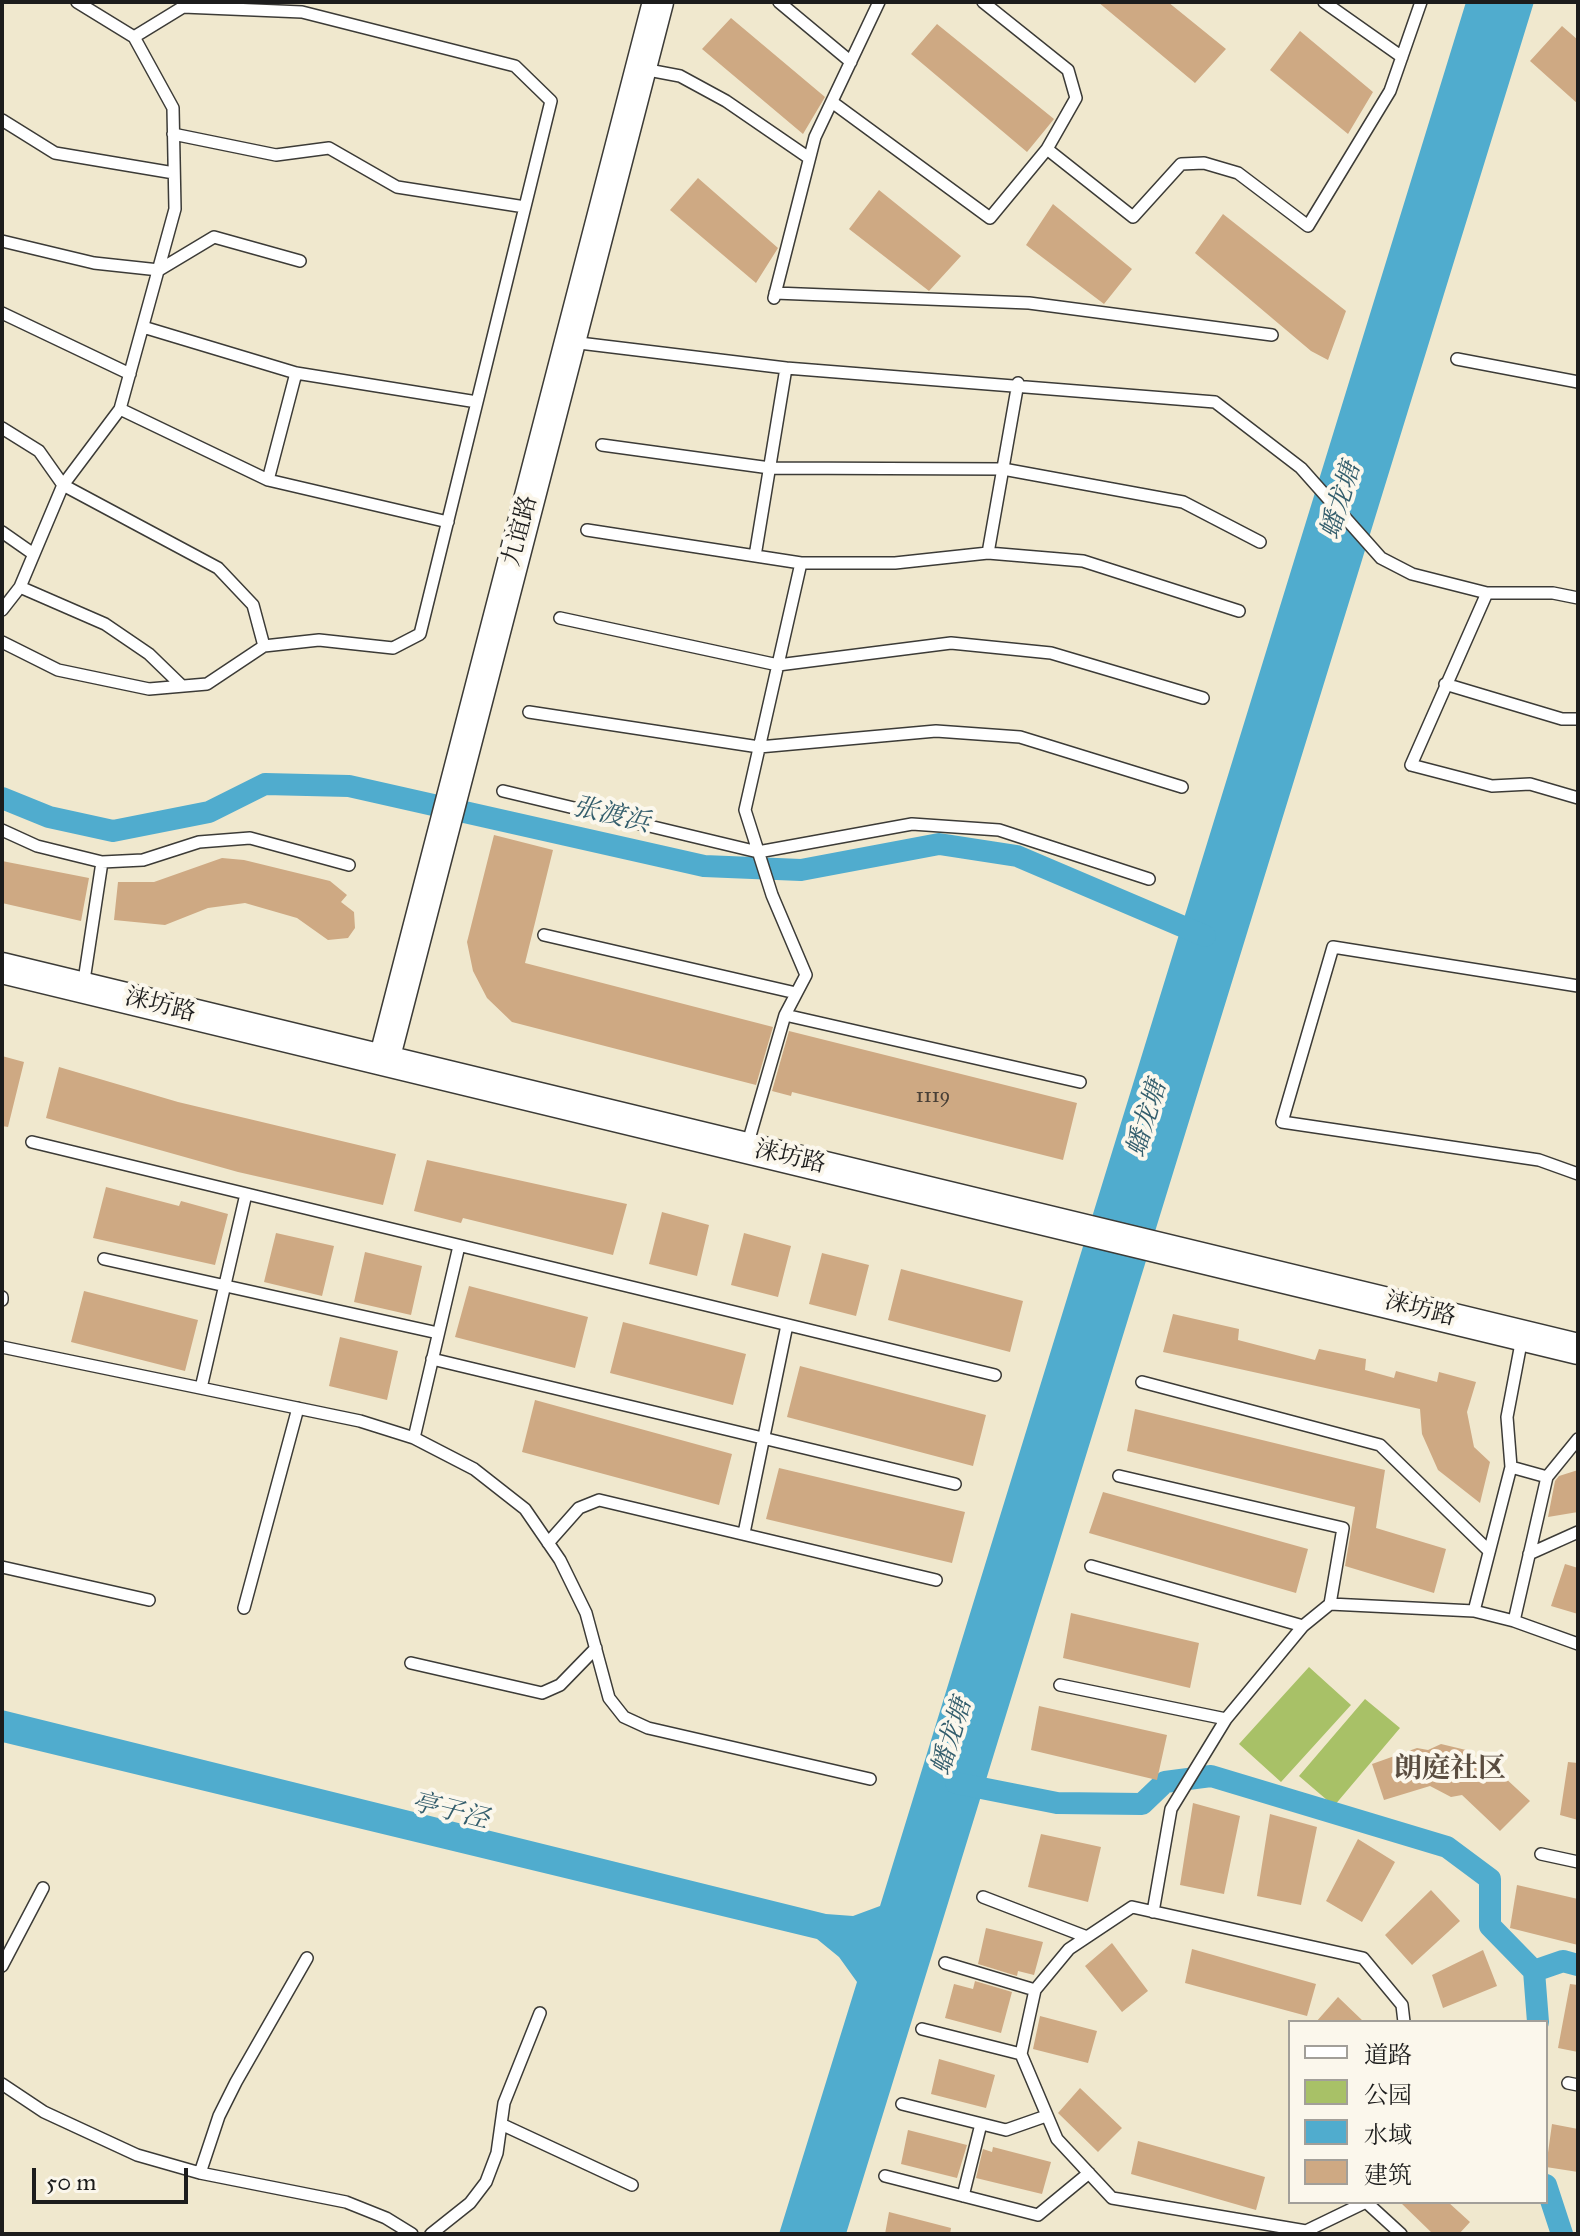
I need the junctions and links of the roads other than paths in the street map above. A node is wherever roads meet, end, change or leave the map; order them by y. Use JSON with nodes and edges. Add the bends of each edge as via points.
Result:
{"nodes":[{"id":1,"x":77,"y":2,"type":"edge"},
{"id":2,"x":658,"y":2,"type":"edge"},
{"id":3,"x":779,"y":2,"type":"edge"},
{"id":4,"x":879,"y":2,"type":"edge"},
{"id":5,"x":1324,"y":2,"type":"edge"},
{"id":6,"x":1421,"y":2,"type":"edge"},
{"id":7,"x":988,"y":3,"type":"edge"},
{"id":8,"x":134,"y":37,"type":"junction"},
{"id":9,"x":1402,"y":57,"type":"junction"},
{"id":10,"x":851,"y":62,"type":"junction"},
{"id":11,"x":641,"y":70,"type":"junction"},
{"id":12,"x":832,"y":102,"type":"junction"},
{"id":13,"x":2,"y":120,"type":"edge"},
{"id":14,"x":173,"y":134,"type":"junction"},
{"id":15,"x":1047,"y":149,"type":"junction"},
{"id":16,"x":809,"y":158,"type":"junction"},
{"id":17,"x":174,"y":173,"type":"junction"},
{"id":18,"x":525,"y":207,"type":"junction"},
{"id":19,"x":2,"y":241,"type":"edge"},
{"id":20,"x":300,"y":261,"type":"dead end"},
{"id":21,"x":159,"y":270,"type":"junction"},
{"id":22,"x":2,"y":313,"type":"edge"},
{"id":23,"x":143,"y":327,"type":"junction"},
{"id":24,"x":1272,"y":335,"type":"dead end"},
{"id":25,"x":570,"y":341,"type":"junction"},
{"id":26,"x":1457,"y":359,"type":"dead end"},
{"id":27,"x":786,"y":368,"type":"junction"},
{"id":28,"x":296,"y":373,"type":"junction"},
{"id":29,"x":130,"y":374,"type":"junction"},
{"id":30,"x":1578,"y":382,"type":"edge"},
{"id":31,"x":1018,"y":383,"type":"junction"},
{"id":32,"x":477,"y":402,"type":"junction"},
{"id":33,"x":120,"y":409,"type":"junction"},
{"id":34,"x":2,"y":428,"type":"edge"},
{"id":35,"x":602,"y":445,"type":"dead end"},
{"id":36,"x":770,"y":468,"type":"junction"},
{"id":37,"x":1003,"y":469,"type":"junction"},
{"id":38,"x":268,"y":480,"type":"junction"},
{"id":39,"x":63,"y":485,"type":"junction"},
{"id":40,"x":448,"y":522,"type":"junction"},
{"id":41,"x":587,"y":530,"type":"dead end"},
{"id":42,"x":2,"y":532,"type":"edge"},
{"id":43,"x":1260,"y":542,"type":"dead end"},
{"id":44,"x":32,"y":553,"type":"junction"},
{"id":45,"x":988,"y":553,"type":"junction"},
{"id":46,"x":755,"y":556,"type":"junction"},
{"id":47,"x":801,"y":563,"type":"junction"},
{"id":48,"x":20,"y":587,"type":"junction"},
{"id":49,"x":1487,"y":593,"type":"junction"},
{"id":50,"x":1578,"y":598,"type":"edge"},
{"id":51,"x":2,"y":610,"type":"edge"},
{"id":52,"x":1239,"y":611,"type":"dead end"},
{"id":53,"x":560,"y":618,"type":"dead end"},
{"id":54,"x":2,"y":642,"type":"edge"},
{"id":55,"x":264,"y":646,"type":"junction"},
{"id":56,"x":778,"y":665,"type":"junction"},
{"id":57,"x":1445,"y":684,"type":"junction"},
{"id":58,"x":182,"y":686,"type":"junction"},
{"id":59,"x":1203,"y":698,"type":"dead end"},
{"id":60,"x":529,"y":712,"type":"dead end"},
{"id":61,"x":1578,"y":719,"type":"edge"},
{"id":62,"x":759,"y":747,"type":"junction"},
{"id":63,"x":1182,"y":787,"type":"dead end"},
{"id":64,"x":503,"y":791,"type":"dead end"},
{"id":65,"x":1578,"y":798,"type":"edge"},
{"id":66,"x":2,"y":830,"type":"edge"},
{"id":67,"x":758,"y":852,"type":"junction"},
{"id":68,"x":102,"y":862,"type":"junction"},
{"id":69,"x":349,"y":865,"type":"dead end"},
{"id":70,"x":1149,"y":879,"type":"dead end"},
{"id":71,"x":544,"y":935,"type":"dead end"},
{"id":72,"x":2,"y":968,"type":"edge"},
{"id":73,"x":1578,"y":986,"type":"edge"},
{"id":74,"x":83,"y":988,"type":"junction"},
{"id":75,"x":796,"y":993,"type":"junction"},
{"id":76,"x":785,"y":1015,"type":"junction"},
{"id":77,"x":384,"y":1060,"type":"junction"},
{"id":78,"x":1080,"y":1082,"type":"dead end"},
{"id":79,"x":32,"y":1142,"type":"dead end"},
{"id":80,"x":747,"y":1147,"type":"junction"},
{"id":81,"x":1578,"y":1174,"type":"edge"},
{"id":82,"x":246,"y":1194,"type":"junction"},
{"id":83,"x":459,"y":1246,"type":"junction"},
{"id":84,"x":104,"y":1259,"type":"dead end"},
{"id":85,"x":225,"y":1286,"type":"junction"},
{"id":86,"x":787,"y":1325,"type":"junction"},
{"id":87,"x":438,"y":1333,"type":"junction"},
{"id":88,"x":1522,"y":1336,"type":"junction"},
{"id":89,"x":2,"y":1347,"type":"edge"},
{"id":90,"x":1578,"y":1349,"type":"edge"},
{"id":91,"x":432,"y":1359,"type":"junction"},
{"id":92,"x":995,"y":1375,"type":"dead end"},
{"id":93,"x":1142,"y":1382,"type":"dead end"},
{"id":94,"x":201,"y":1388,"type":"junction"},
{"id":95,"x":298,"y":1408,"type":"junction"},
{"id":96,"x":414,"y":1438,"type":"junction"},
{"id":97,"x":763,"y":1438,"type":"junction"},
{"id":98,"x":1578,"y":1439,"type":"edge"},
{"id":99,"x":1511,"y":1467,"type":"junction"},
{"id":100,"x":1119,"y":1476,"type":"dead end"},
{"id":101,"x":1547,"y":1477,"type":"junction"},
{"id":102,"x":955,"y":1484,"type":"dead end"},
{"id":103,"x":1578,"y":1532,"type":"edge"},
{"id":104,"x":744,"y":1533,"type":"junction"},
{"id":105,"x":548,"y":1543,"type":"junction"},
{"id":106,"x":1489,"y":1551,"type":"junction"},
{"id":107,"x":1529,"y":1554,"type":"junction"},
{"id":108,"x":1091,"y":1566,"type":"dead end"},
{"id":109,"x":2,"y":1567,"type":"edge"},
{"id":110,"x":936,"y":1580,"type":"dead end"},
{"id":111,"x":149,"y":1600,"type":"dead end"},
{"id":112,"x":1330,"y":1604,"type":"junction"},
{"id":113,"x":244,"y":1608,"type":"dead end"},
{"id":114,"x":1474,"y":1611,"type":"junction"},
{"id":115,"x":1514,"y":1621,"type":"junction"},
{"id":116,"x":1303,"y":1626,"type":"junction"},
{"id":117,"x":1578,"y":1644,"type":"edge"},
{"id":118,"x":596,"y":1648,"type":"junction"},
{"id":119,"x":411,"y":1663,"type":"dead end"},
{"id":120,"x":1060,"y":1685,"type":"dead end"},
{"id":121,"x":1226,"y":1719,"type":"junction"},
{"id":122,"x":870,"y":1779,"type":"dead end"},
{"id":123,"x":1541,"y":1854,"type":"dead end"},
{"id":124,"x":1578,"y":1862,"type":"edge"},
{"id":125,"x":43,"y":1888,"type":"dead end"},
{"id":126,"x":983,"y":1897,"type":"dead end"},
{"id":127,"x":1153,"y":1912,"type":"junction"},
{"id":128,"x":1087,"y":1937,"type":"junction"},
{"id":129,"x":307,"y":1958,"type":"dead end"},
{"id":130,"x":945,"y":1963,"type":"dead end"},
{"id":131,"x":2,"y":1966,"type":"edge"},
{"id":132,"x":1035,"y":1990,"type":"junction"},
{"id":133,"x":540,"y":2013,"type":"dead end"},
{"id":134,"x":1404,"y":2020,"type":"edge"},
{"id":135,"x":922,"y":2029,"type":"dead end"},
{"id":136,"x":1021,"y":2054,"type":"junction"},
{"id":137,"x":2,"y":2084,"type":"edge"},
{"id":138,"x":902,"y":2104,"type":"dead end"},
{"id":139,"x":1046,"y":2116,"type":"junction"},
{"id":140,"x":981,"y":2124,"type":"junction"},
{"id":141,"x":503,"y":2125,"type":"junction"},
{"id":142,"x":200,"y":2173,"type":"junction"},
{"id":143,"x":1089,"y":2173,"type":"junction"},
{"id":144,"x":885,"y":2176,"type":"dead end"},
{"id":145,"x":632,"y":2185,"type":"dead end"},
{"id":146,"x":963,"y":2196,"type":"junction"},
{"id":147,"x":1362,"y":2204,"type":"edge"},
{"id":148,"x":1368,"y":2204,"type":"edge"},
{"id":149,"x":412,"y":2234,"type":"edge"},
{"id":150,"x":431,"y":2234,"type":"edge"},
{"id":151,"x":1401,"y":2234,"type":"edge"}],
"edges":[{"from":1,"to":8,"type":"lane"},
{"from":2,"to":11,"type":"street","name":"九谊路"},
{"from":3,"to":10,"type":"lane"},
{"from":4,"to":10,"type":"lane"},
{"from":5,"to":9,"type":"lane"},
{"from":6,"to":9,"type":"lane"},
{"from":7,"to":15,"type":"lane","via":[[1068,70],[1076,98]]},
{"from":8,"to":14,"type":"lane","via":[[173,108]]},
{"from":8,"to":18,"type":"lane","via":[[183,7],[302,12],[515,66],[551,101]]},
{"from":9,"to":15,"type":"lane","via":[[1390,91],[1308,226],[1238,173],[1204,163],[1181,164],[1133,217]]},
{"from":10,"to":12,"type":"lane"},
{"from":11,"to":16,"type":"lane","via":[[680,76]]},
{"from":11,"to":25,"type":"street","name":"九谊路"},
{"from":12,"to":15,"type":"lane","via":[[990,218]]},
{"from":12,"to":16,"type":"lane"},
{"from":13,"to":17,"type":"lane","via":[[55,153]]},
{"from":14,"to":17,"type":"lane"},
{"from":14,"to":18,"type":"lane","via":[[276,155],[329,148],[397,187]]},
{"from":16,"to":24,"type":"lane","via":[[774,296],[1029,303]]},
{"from":17,"to":21,"type":"lane","via":[[175,209]]},
{"from":18,"to":32,"type":"lane"},
{"from":19,"to":21,"type":"lane","via":[[94,263]]},
{"from":20,"to":21,"type":"lane","via":[[214,237]]},
{"from":21,"to":23,"type":"lane"},
{"from":22,"to":29,"type":"lane"},
{"from":23,"to":28,"type":"lane"},
{"from":23,"to":29,"type":"lane"},
{"from":25,"to":27,"type":"lane"},
{"from":25,"to":77,"type":"street","name":"九谊路"},
{"from":26,"to":30,"type":"lane"},
{"from":27,"to":31,"type":"lane"},
{"from":27,"to":36,"type":"lane"},
{"from":28,"to":32,"type":"lane"},
{"from":28,"to":38,"type":"lane"},
{"from":29,"to":33,"type":"lane"},
{"from":31,"to":37,"type":"lane"},
{"from":31,"to":49,"type":"lane","via":[[1215,402],[1301,468],[1381,558],[1412,574]]},
{"from":32,"to":40,"type":"lane"},
{"from":33,"to":38,"type":"lane"},
{"from":33,"to":39,"type":"lane"},
{"from":34,"to":39,"type":"lane","via":[[39,451]]},
{"from":35,"to":36,"type":"lane"},
{"from":36,"to":37,"type":"lane"},
{"from":36,"to":46,"type":"lane"},
{"from":37,"to":43,"type":"lane","via":[[1183,502]]},
{"from":37,"to":45,"type":"lane"},
{"from":38,"to":40,"type":"lane"},
{"from":39,"to":44,"type":"lane"},
{"from":39,"to":55,"type":"lane","via":[[218,568],[253,605]]},
{"from":40,"to":55,"type":"lane","via":[[420,634],[393,648],[319,640]]},
{"from":41,"to":46,"type":"lane"},
{"from":42,"to":44,"type":"lane"},
{"from":44,"to":48,"type":"lane"},
{"from":45,"to":47,"type":"lane","via":[[895,563]]},
{"from":45,"to":52,"type":"lane","via":[[1083,561]]},
{"from":46,"to":47,"type":"lane"},
{"from":47,"to":56,"type":"lane"},
{"from":48,"to":51,"type":"lane"},
{"from":48,"to":58,"type":"lane","via":[[105,624],[149,654]]},
{"from":49,"to":50,"type":"lane"},
{"from":49,"to":57,"type":"lane"},
{"from":53,"to":56,"type":"lane"},
{"from":54,"to":58,"type":"lane","via":[[58,670],[149,689]]},
{"from":55,"to":58,"type":"lane","via":[[207,684]]},
{"from":56,"to":59,"type":"lane","via":[[951,643],[1051,653]]},
{"from":56,"to":62,"type":"lane"},
{"from":57,"to":61,"type":"lane","via":[[1562,719]]},
{"from":57,"to":65,"type":"lane","via":[[1411,765],[1492,786],[1530,784]]},
{"from":60,"to":62,"type":"lane"},
{"from":62,"to":63,"type":"lane","via":[[936,731],[1020,737]]},
{"from":62,"to":67,"type":"lane","via":[[745,810]]},
{"from":64,"to":67,"type":"lane"},
{"from":66,"to":68,"type":"lane","via":[[37,846]]},
{"from":67,"to":70,"type":"lane","via":[[912,824],[999,830]]},
{"from":67,"to":75,"type":"lane","via":[[806,975]]},
{"from":68,"to":69,"type":"lane","via":[[143,860],[199,842],[250,838]]},
{"from":68,"to":74,"type":"lane"},
{"from":71,"to":75,"type":"lane"},
{"from":72,"to":74,"type":"street","name":"涞坊路"},
{"from":73,"to":81,"type":"lane","via":[[1333,947],[1282,1122],[1539,1160]]},
{"from":74,"to":77,"type":"street","name":"涞坊路"},
{"from":75,"to":76,"type":"lane"},
{"from":76,"to":78,"type":"lane"},
{"from":76,"to":80,"type":"lane"},
{"from":77,"to":80,"type":"street","name":"涞坊路"},
{"from":79,"to":82,"type":"lane"},
{"from":80,"to":88,"type":"street","name":"涞坊路"},
{"from":82,"to":83,"type":"lane"},
{"from":82,"to":85,"type":"lane"},
{"from":83,"to":86,"type":"lane"},
{"from":83,"to":87,"type":"lane"},
{"from":84,"to":85,"type":"lane"},
{"from":85,"to":87,"type":"lane"},
{"from":85,"to":94,"type":"lane"},
{"from":86,"to":92,"type":"lane"},
{"from":86,"to":97,"type":"lane"},
{"from":87,"to":91,"type":"lane"},
{"from":88,"to":90,"type":"street","name":"涞坊路"},
{"from":88,"to":99,"type":"lane","via":[[1507,1417]]},
{"from":89,"to":94,"type":"lane"},
{"from":91,"to":96,"type":"lane"},
{"from":91,"to":97,"type":"lane"},
{"from":93,"to":106,"type":"lane","via":[[1380,1445]]},
{"from":94,"to":95,"type":"lane"},
{"from":95,"to":96,"type":"lane"},
{"from":95,"to":113,"type":"lane"},
{"from":96,"to":105,"type":"lane","via":[[474,1469],[525,1509]]},
{"from":97,"to":102,"type":"lane"},
{"from":97,"to":104,"type":"lane"},
{"from":98,"to":101,"type":"lane"},
{"from":99,"to":101,"type":"lane"},
{"from":99,"to":106,"type":"lane"},
{"from":100,"to":112,"type":"lane","via":[[1343,1528]]},
{"from":101,"to":107,"type":"lane"},
{"from":103,"to":107,"type":"lane"},
{"from":104,"to":105,"type":"lane","via":[[599,1500],[579,1508]]},
{"from":104,"to":110,"type":"lane"},
{"from":105,"to":118,"type":"lane","via":[[586,1613]]},
{"from":106,"to":114,"type":"lane"},
{"from":107,"to":115,"type":"lane"},
{"from":108,"to":116,"type":"lane"},
{"from":109,"to":111,"type":"lane"},
{"from":112,"to":114,"type":"lane"},
{"from":112,"to":116,"type":"lane"},
{"from":114,"to":115,"type":"lane"},
{"from":115,"to":117,"type":"lane"},
{"from":116,"to":121,"type":"lane"},
{"from":118,"to":119,"type":"lane","via":[[560,1685],[542,1693]]},
{"from":118,"to":122,"type":"lane","via":[[609,1698],[624,1717],[648,1728]]},
{"from":120,"to":121,"type":"lane"},
{"from":121,"to":127,"type":"lane","via":[[1171,1809]]},
{"from":123,"to":124,"type":"lane"},
{"from":125,"to":131,"type":"lane"},
{"from":126,"to":128,"type":"lane"},
{"from":127,"to":128,"type":"lane","via":[[1132,1907]]},
{"from":127,"to":134,"type":"lane","via":[[1363,1958],[1402,2005]]},
{"from":128,"to":132,"type":"lane","via":[[1069,1949]]},
{"from":129,"to":142,"type":"lane","via":[[219,2116]]},
{"from":130,"to":132,"type":"lane"},
{"from":132,"to":136,"type":"lane"},
{"from":133,"to":141,"type":"lane","via":[[504,2103]]},
{"from":135,"to":136,"type":"lane"},
{"from":136,"to":139,"type":"lane"},
{"from":137,"to":142,"type":"lane","via":[[95,2137]]},
{"from":138,"to":140,"type":"lane"},
{"from":139,"to":140,"type":"lane","via":[[1006,2130]]},
{"from":139,"to":143,"type":"lane","via":[[1057,2139]]},
{"from":140,"to":146,"type":"lane"},
{"from":141,"to":145,"type":"lane"},
{"from":141,"to":150,"type":"lane","via":[[486,2182],[470,2203]]},
{"from":142,"to":149,"type":"lane","via":[[346,2202]]},
{"from":143,"to":146,"type":"lane","via":[[1038,2215]]},
{"from":143,"to":147,"type":"lane","via":[[1112,2198],[1306,2231]]},
{"from":144,"to":146,"type":"lane"},
{"from":148,"to":151,"type":"lane"}]}
